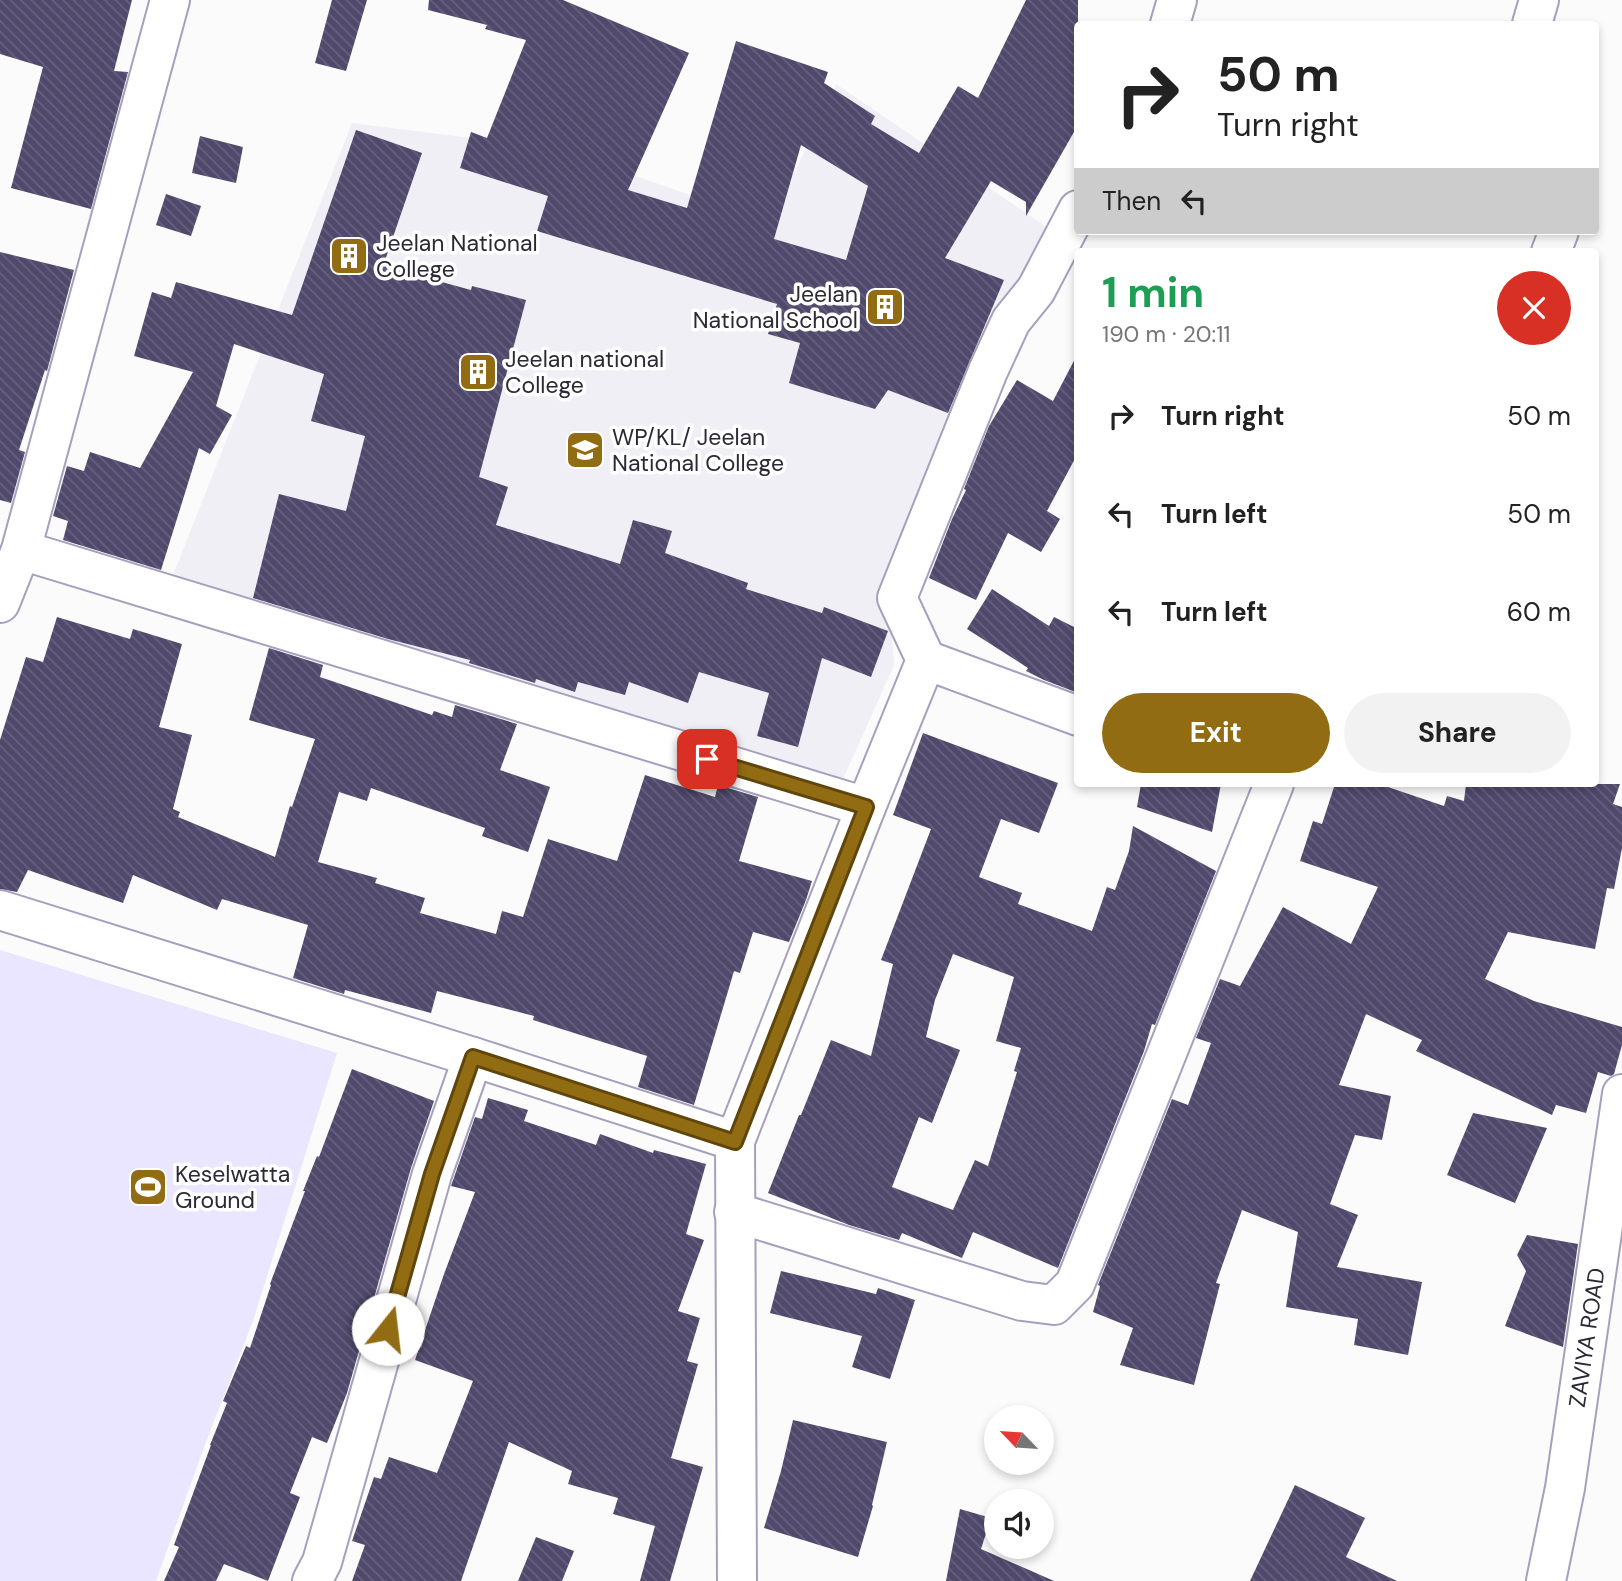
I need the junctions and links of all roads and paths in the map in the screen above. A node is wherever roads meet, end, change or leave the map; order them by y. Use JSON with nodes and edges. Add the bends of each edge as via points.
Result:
{"nodes":[{"id":1,"x":170,"y":0,"type":"edge"},
{"id":2,"x":1177,"y":0,"type":"edge"},
{"id":3,"x":1539,"y":0,"type":"edge"},
{"id":4,"x":1171,"y":21,"type":"edge"},
{"id":5,"x":1533,"y":21,"type":"edge"},
{"id":6,"x":1074,"y":218,"type":"edge"},
{"id":7,"x":21,"y":550,"type":"junction"},
{"id":8,"x":0,"y":603,"type":"edge"},
{"id":9,"x":926,"y":660,"type":"junction"},
{"id":10,"x":1074,"y":715,"type":"edge"},
{"id":11,"x":1273,"y":787,"type":"edge"},
{"id":12,"x":866,"y":807,"type":"junction"},
{"id":13,"x":0,"y":910,"type":"edge"},
{"id":14,"x":473,"y":1057,"type":"junction"},
{"id":15,"x":1622,"y":1094,"type":"edge"},
{"id":16,"x":735,"y":1142,"type":"junction"},
{"id":17,"x":734,"y":1212,"type":"junction"},
{"id":18,"x":312,"y":1581,"type":"edge"},
{"id":19,"x":737,"y":1581,"type":"edge"},
{"id":20,"x":1545,"y":1581,"type":"edge"}],
"edges":[{"from":1,"to":7,"type":"street"},
{"from":2,"to":4,"type":"street"},
{"from":3,"to":5,"type":"street"},
{"from":6,"to":9,"type":"street","via":[[1036,290],[1011,321],[897,598]]},
{"from":7,"to":8,"type":"street"},
{"from":7,"to":12,"type":"street"},
{"from":9,"to":10,"type":"street"},
{"from":9,"to":12,"type":"street"},
{"from":11,"to":17,"type":"street","via":[[1075,1284],[1054,1305],[1022,1301]]},
{"from":12,"to":16,"type":"street"},
{"from":13,"to":14,"type":"street"},
{"from":14,"to":16,"type":"street"},
{"from":14,"to":18,"type":"street","via":[[432,1174],[322,1562]]},
{"from":15,"to":20,"type":"street","name":"ZAVIYA ROAD","via":[[1565,1488]]},
{"from":16,"to":17,"type":"street"},
{"from":17,"to":19,"type":"street"}]}
